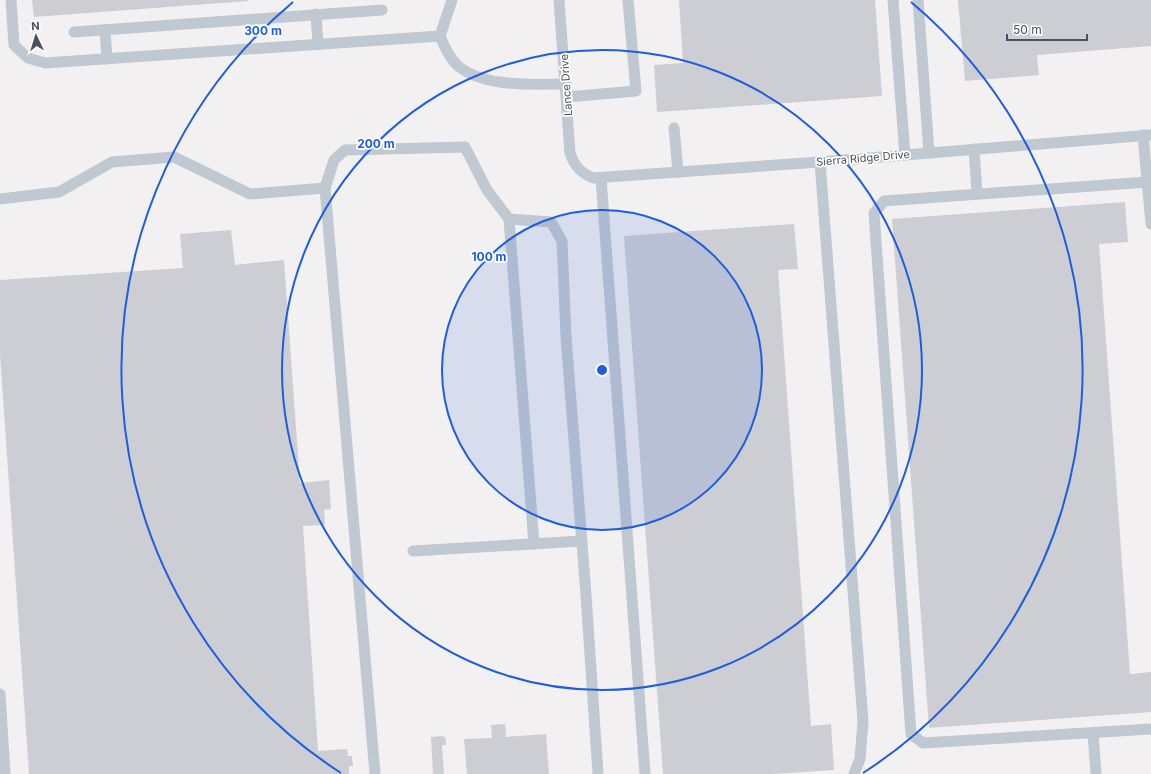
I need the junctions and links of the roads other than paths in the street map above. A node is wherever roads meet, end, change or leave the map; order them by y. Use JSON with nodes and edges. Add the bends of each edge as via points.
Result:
{"nodes":[{"id":1,"x":11,"y":0,"type":"edge"},
{"id":2,"x":452,"y":0,"type":"edge"},
{"id":3,"x":559,"y":0,"type":"edge"},
{"id":4,"x":628,"y":0,"type":"edge"},
{"id":5,"x":893,"y":0,"type":"edge"},
{"id":6,"x":918,"y":0,"type":"edge"},
{"id":7,"x":382,"y":10,"type":"dead end"},
{"id":8,"x":316,"y":14,"type":"junction"},
{"id":9,"x":105,"y":30,"type":"junction"},
{"id":10,"x":74,"y":32,"type":"dead end"},
{"id":11,"x":440,"y":36,"type":"junction"},
{"id":12,"x":318,"y":44,"type":"junction"},
{"id":13,"x":107,"y":59,"type":"junction"},
{"id":14,"x":566,"y":84,"type":"junction"},
{"id":15,"x":567,"y":97,"type":"junction"},
{"id":16,"x":674,"y":128,"type":"dead end"},
{"id":17,"x":1147,"y":135,"type":"edge"},
{"id":18,"x":974,"y":149,"type":"junction"},
{"id":19,"x":929,"y":153,"type":"junction"},
{"id":20,"x":905,"y":155,"type":"junction"},
{"id":21,"x":820,"y":162,"type":"junction"},
{"id":22,"x":578,"y":169,"type":"joint"},
{"id":23,"x":678,"y":172,"type":"junction"},
{"id":24,"x":601,"y":178,"type":"junction"},
{"id":25,"x":1148,"y":182,"type":"junction"},
{"id":26,"x":326,"y":188,"type":"junction"},
{"id":27,"x":977,"y":194,"type":"junction"},
{"id":28,"x":0,"y":200,"type":"edge"},
{"id":29,"x":510,"y":219,"type":"junction"},
{"id":30,"x":1151,"y":224,"type":"edge"},
{"id":31,"x":582,"y":541,"type":"junction"},
{"id":32,"x":534,"y":544,"type":"junction"},
{"id":33,"x":413,"y":551,"type":"dead end"},
{"id":34,"x":0,"y":694,"type":"edge"},
{"id":35,"x":1151,"y":729,"type":"edge"},
{"id":36,"x":1093,"y":733,"type":"junction"},
{"id":37,"x":5,"y":774,"type":"edge"},
{"id":38,"x":375,"y":774,"type":"edge"},
{"id":39,"x":598,"y":774,"type":"edge"},
{"id":40,"x":645,"y":774,"type":"edge"},
{"id":41,"x":854,"y":774,"type":"edge"},
{"id":42,"x":1096,"y":774,"type":"edge"}],
"edges":[{"from":1,"to":13,"type":"street","via":[[14,45],[28,58],[45,63]]},
{"from":2,"to":11,"type":"street"},
{"from":3,"to":14,"type":"street","name":"Lance Drive"},
{"from":4,"to":15,"type":"street","via":[[636,91]]},
{"from":5,"to":20,"type":"street"},
{"from":6,"to":19,"type":"street"},
{"from":7,"to":8,"type":"street"},
{"from":8,"to":9,"type":"street"},
{"from":8,"to":12,"type":"street"},
{"from":9,"to":10,"type":"street"},
{"from":9,"to":13,"type":"street"},
{"from":11,"to":12,"type":"street"},
{"from":11,"to":14,"type":"street","via":[[447,52],[458,65],[472,74],[492,81],[519,84]]},
{"from":12,"to":13,"type":"street"},
{"from":14,"to":15,"type":"street","name":"Lance Drive"},
{"from":15,"to":22,"type":"street","name":"Lance Drive","via":[[570,153]]},
{"from":16,"to":23,"type":"street"},
{"from":17,"to":18,"type":"street","name":"Sierra Ridge Drive"},
{"from":17,"to":25,"type":"street"},
{"from":18,"to":19,"type":"street","name":"Sierra Ridge Drive"},
{"from":18,"to":27,"type":"street"},
{"from":19,"to":20,"type":"street","name":"Sierra Ridge Drive"},
{"from":20,"to":21,"type":"street","name":"Sierra Ridge Drive"},
{"from":21,"to":23,"type":"street","name":"Sierra Ridge Drive"},
{"from":21,"to":41,"type":"street","via":[[863,721],[860,759]]},
{"from":22,"to":24,"type":"street","name":"Sierra Ridge Drive","via":[[586,175]]},
{"from":23,"to":24,"type":"street","name":"Sierra Ridge Drive"},
{"from":24,"to":40,"type":"street"},
{"from":25,"to":27,"type":"street"},
{"from":25,"to":30,"type":"street"},
{"from":26,"to":28,"type":"street","via":[[250,194],[174,158],[112,162],[58,192]]},
{"from":26,"to":29,"type":"street","via":[[334,160],[345,150],[465,147],[487,190]]},
{"from":26,"to":38,"type":"street"},
{"from":27,"to":36,"type":"street","via":[[884,201],[874,213],[911,734],[923,743]]},
{"from":29,"to":31,"type":"street","via":[[551,222],[562,241],[566,337]]},
{"from":29,"to":32,"type":"street"},
{"from":31,"to":32,"type":"street"},
{"from":31,"to":39,"type":"street"},
{"from":32,"to":33,"type":"street"},
{"from":34,"to":37,"type":"street"},
{"from":35,"to":36,"type":"street"},
{"from":36,"to":42,"type":"street"}]}
